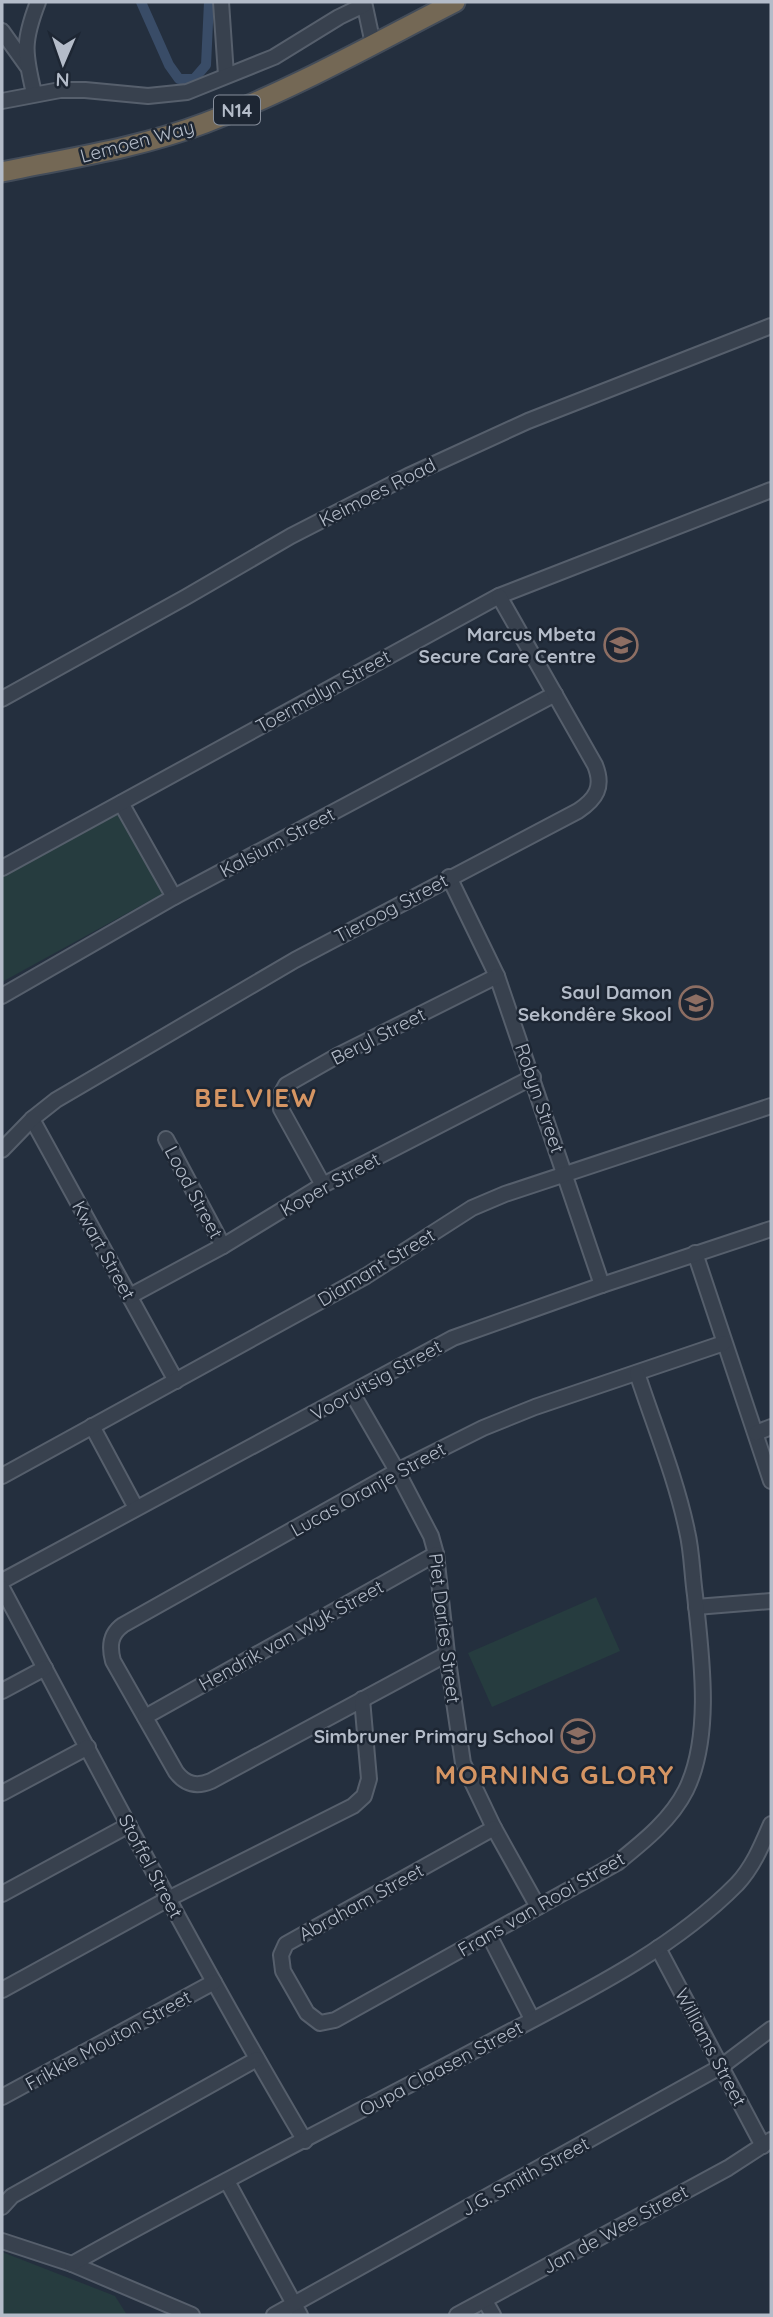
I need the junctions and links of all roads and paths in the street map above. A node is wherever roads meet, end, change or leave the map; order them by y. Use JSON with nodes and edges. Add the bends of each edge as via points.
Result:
{"nodes":[{"id":1,"x":38,"y":2,"type":"edge"},
{"id":2,"x":221,"y":2,"type":"edge"},
{"id":3,"x":455,"y":2,"type":"edge"},
{"id":4,"x":364,"y":3,"type":"edge"},
{"id":5,"x":2,"y":31,"type":"edge"},
{"id":6,"x":223,"y":43,"type":"junction"},
{"id":7,"x":373,"y":44,"type":"junction"},
{"id":8,"x":28,"y":67,"type":"junction"},
{"id":9,"x":248,"y":67,"type":"junction"},
{"id":10,"x":226,"y":75,"type":"junction"},
{"id":11,"x":34,"y":93,"type":"junction"},
{"id":12,"x":2,"y":101,"type":"edge"},
{"id":13,"x":2,"y":172,"type":"edge"},
{"id":14,"x":771,"y":326,"type":"edge"},
{"id":15,"x":771,"y":490,"type":"edge"},
{"id":16,"x":499,"y":596,"type":"junction"},
{"id":17,"x":555,"y":694,"type":"junction"},
{"id":18,"x":2,"y":699,"type":"edge"},
{"id":19,"x":121,"y":803,"type":"junction"},
{"id":20,"x":2,"y":868,"type":"edge"},
{"id":21,"x":449,"y":877,"type":"junction"},
{"id":22,"x":174,"y":897,"type":"junction"},
{"id":23,"x":497,"y":976,"type":"junction"},
{"id":24,"x":2,"y":996,"type":"edge"},
{"id":25,"x":533,"y":1077,"type":"junction"},
{"id":26,"x":771,"y":1106,"type":"edge"},
{"id":27,"x":32,"y":1119,"type":"junction"},
{"id":28,"x":166,"y":1139,"type":"dead end"},
{"id":29,"x":2,"y":1150,"type":"edge"},
{"id":30,"x":565,"y":1174,"type":"junction"},
{"id":31,"x":323,"y":1185,"type":"junction"},
{"id":32,"x":771,"y":1228,"type":"edge"},
{"id":33,"x":223,"y":1246,"type":"junction"},
{"id":34,"x":695,"y":1253,"type":"junction"},
{"id":35,"x":602,"y":1284,"type":"junction"},
{"id":36,"x":130,"y":1296,"type":"junction"},
{"id":37,"x":724,"y":1343,"type":"junction"},
{"id":38,"x":637,"y":1373,"type":"junction"},
{"id":39,"x":176,"y":1381,"type":"junction"},
{"id":40,"x":352,"y":1393,"type":"junction"},
{"id":41,"x":92,"y":1426,"type":"junction"},
{"id":42,"x":771,"y":1427,"type":"edge"},
{"id":43,"x":756,"y":1433,"type":"junction"},
{"id":44,"x":397,"y":1471,"type":"junction"},
{"id":45,"x":2,"y":1476,"type":"edge"},
{"id":46,"x":771,"y":1481,"type":"edge"},
{"id":47,"x":136,"y":1508,"type":"junction"},
{"id":48,"x":436,"y":1554,"type":"junction"},
{"id":49,"x":2,"y":1581,"type":"edge"},
{"id":50,"x":2,"y":1588,"type":"edge"},
{"id":51,"x":771,"y":1601,"type":"edge"},
{"id":52,"x":696,"y":1607,"type":"junction"},
{"id":53,"x":447,"y":1654,"type":"junction"},
{"id":54,"x":45,"y":1668,"type":"junction"},
{"id":55,"x":2,"y":1691,"type":"edge"},
{"id":56,"x":362,"y":1699,"type":"junction"},
{"id":57,"x":145,"y":1717,"type":"junction"},
{"id":58,"x":88,"y":1747,"type":"junction"},
{"id":59,"x":2,"y":1793,"type":"edge"},
{"id":60,"x":771,"y":1824,"type":"edge"},
{"id":61,"x":130,"y":1825,"type":"junction"},
{"id":62,"x":494,"y":1828,"type":"junction"},
{"id":63,"x":2,"y":1894,"type":"edge"},
{"id":64,"x":168,"y":1899,"type":"junction"},
{"id":65,"x":538,"y":1907,"type":"junction"},
{"id":66,"x":489,"y":1935,"type":"junction"},
{"id":67,"x":658,"y":1948,"type":"junction"},
{"id":68,"x":214,"y":1982,"type":"junction"},
{"id":69,"x":2,"y":1990,"type":"edge"},
{"id":70,"x":532,"y":2019,"type":"junction"},
{"id":71,"x":334,"y":2020,"type":"joint"},
{"id":72,"x":771,"y":2029,"type":"edge"},
{"id":73,"x":257,"y":2059,"type":"junction"},
{"id":74,"x":722,"y":2066,"type":"junction"},
{"id":75,"x":2,"y":2097,"type":"edge"},
{"id":76,"x":305,"y":2141,"type":"junction"},
{"id":77,"x":767,"y":2143,"type":"edge"},
{"id":78,"x":227,"y":2181,"type":"junction"},
{"id":79,"x":2,"y":2207,"type":"edge"},
{"id":80,"x":2,"y":2241,"type":"edge"},
{"id":81,"x":72,"y":2264,"type":"junction"},
{"id":82,"x":485,"y":2301,"type":"junction"},
{"id":83,"x":297,"y":2310,"type":"edge"},
{"id":84,"x":192,"y":2315,"type":"edge"},
{"id":85,"x":274,"y":2315,"type":"edge"},
{"id":86,"x":457,"y":2315,"type":"edge"},
{"id":87,"x":493,"y":2315,"type":"edge"}],
"edges":[{"from":1,"to":8,"type":"street","via":[[27,31]]},
{"from":2,"to":6,"type":"street"},
{"from":3,"to":7,"type":"highway","name":"Lemoen Way","number":"N14"},
{"from":4,"to":7,"type":"street"},
{"from":4,"to":9,"type":"street","via":[[285,51]]},
{"from":5,"to":8,"type":"street"},
{"from":6,"to":9,"type":"street"},
{"from":6,"to":10,"type":"street"},
{"from":7,"to":13,"type":"highway","name":"Lemoen Way","number":"N14","via":[[272,96],[203,124],[108,151]]},
{"from":8,"to":11,"type":"street"},
{"from":9,"to":10,"type":"street"},
{"from":10,"to":11,"type":"street","via":[[187,92],[161,96],[76,89]]},
{"from":11,"to":12,"type":"street"},
{"from":14,"to":18,"type":"street","name":"Keimoes Road","via":[[528,421],[408,475]]},
{"from":15,"to":16,"type":"street","name":"Toermalyn Street"},
{"from":16,"to":17,"type":"street","name":"Tieroog Street"},
{"from":16,"to":19,"type":"street","name":"Toermalyn Street"},
{"from":17,"to":21,"type":"street","name":"Tieroog Street","via":[[598,772],[596,795],[578,811]]},
{"from":17,"to":22,"type":"street","name":"Kalsium Street"},
{"from":19,"to":20,"type":"street","name":"Toermalyn Street"},
{"from":19,"to":22,"type":"street"},
{"from":21,"to":23,"type":"street","name":"Robyn Street"},
{"from":21,"to":27,"type":"street","name":"Tieroog Street","via":[[242,989],[56,1100]]},
{"from":22,"to":24,"type":"street","name":"Kalsium Street"},
{"from":23,"to":25,"type":"street","name":"Robyn Street"},
{"from":23,"to":31,"type":"street","name":"Beryl Street","via":[[286,1085],[280,1096],[281,1109]]},
{"from":25,"to":30,"type":"street","name":"Robyn Street"},
{"from":25,"to":31,"type":"street","name":"Koper Street"},
{"from":26,"to":30,"type":"street","name":"Diamant Street"},
{"from":27,"to":29,"type":"street","name":"Tieroog Street"},
{"from":27,"to":36,"type":"street","name":"Kwart Street"},
{"from":28,"to":33,"type":"street","name":"Lood Street"},
{"from":30,"to":35,"type":"street","name":"Robyn Street"},
{"from":30,"to":39,"type":"street","name":"Diamant Street","via":[[472,1208],[366,1276]]},
{"from":31,"to":33,"type":"street","name":"Koper Street"},
{"from":32,"to":34,"type":"street","name":"Vooruitsig Street"},
{"from":33,"to":36,"type":"street","name":"Koper Street"},
{"from":34,"to":35,"type":"street","name":"Vooruitsig Street"},
{"from":34,"to":37,"type":"street"},
{"from":35,"to":40,"type":"street","name":"Vooruitsig Street","via":[[453,1338]]},
{"from":36,"to":39,"type":"street","name":"Kwart Street"},
{"from":37,"to":38,"type":"street","name":"Lucas Oranje Street"},
{"from":37,"to":43,"type":"street"},
{"from":38,"to":44,"type":"street","name":"Lucas Oranje Street","via":[[497,1421]]},
{"from":38,"to":52,"type":"street","name":"Frans van Rooi Street","via":[[688,1532]]},
{"from":39,"to":41,"type":"street","name":"Diamant Street"},
{"from":40,"to":44,"type":"street","name":"Piet Daries Street"},
{"from":40,"to":47,"type":"street","name":"Vooruitsig Street"},
{"from":41,"to":45,"type":"street","name":"Diamant Street"},
{"from":41,"to":47,"type":"street"},
{"from":42,"to":43,"type":"street"},
{"from":43,"to":46,"type":"street"},
{"from":44,"to":48,"type":"street","name":"Piet Daries Street","via":[[429,1530]]},
{"from":44,"to":57,"type":"street","name":"Lucas Oranje Street","via":[[118,1628],[111,1643],[113,1661]]},
{"from":47,"to":49,"type":"street","name":"Vooruitsig Street"},
{"from":48,"to":53,"type":"street","name":"Piet Daries Street"},
{"from":48,"to":57,"type":"street","name":"Hendrik van Wyk Street"},
{"from":50,"to":54,"type":"street","name":"Stoffel Street"},
{"from":51,"to":52,"type":"street"},
{"from":52,"to":65,"type":"street","name":"Frans van Rooi Street","via":[[700,1732],[686,1790],[675,1808],[617,1863]]},
{"from":53,"to":56,"type":"street"},
{"from":53,"to":62,"type":"street","name":"Piet Daries Street","via":[[463,1763]]},
{"from":54,"to":55,"type":"street"},
{"from":54,"to":58,"type":"street","name":"Stoffel Street"},
{"from":56,"to":57,"type":"street","via":[[203,1784],[182,1779]]},
{"from":56,"to":64,"type":"street","via":[[369,1771],[363,1796],[353,1806]]},
{"from":58,"to":59,"type":"street"},
{"from":58,"to":61,"type":"street","name":"Stoffel Street"},
{"from":60,"to":67,"type":"street","name":"Oupa Claasen Street","via":[[738,1882]]},
{"from":61,"to":63,"type":"street"},
{"from":61,"to":64,"type":"street","name":"Stoffel Street"},
{"from":62,"to":65,"type":"street","name":"Piet Daries Street"},
{"from":62,"to":71,"type":"street","name":"Abraham Street","via":[[286,1944],[281,1955],[283,1971],[307,2013],[320,2023]]},
{"from":64,"to":68,"type":"street","name":"Stoffel Street"},
{"from":64,"to":69,"type":"street"},
{"from":65,"to":66,"type":"street","name":"Frans van Rooi Street"},
{"from":66,"to":70,"type":"street"},
{"from":66,"to":71,"type":"street","name":"Frans van Rooi Street"},
{"from":67,"to":70,"type":"street","name":"Oupa Claasen Street"},
{"from":67,"to":74,"type":"street","name":"Williams Street"},
{"from":68,"to":73,"type":"street","name":"Stoffel Street"},
{"from":68,"to":75,"type":"street","name":"Frikkie Mouton Street"},
{"from":70,"to":76,"type":"street","name":"Oupa Claasen Street"},
{"from":72,"to":74,"type":"street","name":"J.G. Smith Street"},
{"from":73,"to":76,"type":"street","name":"Stoffel Street"},
{"from":73,"to":79,"type":"street","via":[[12,2196]]},
{"from":74,"to":77,"type":"street","name":"Williams Street"},
{"from":74,"to":83,"type":"street","name":"J.G. Smith Street"},
{"from":76,"to":78,"type":"street","name":"Oupa Claasen Street"},
{"from":77,"to":82,"type":"street","name":"Jan de Wee Street"},
{"from":78,"to":81,"type":"street","name":"Oupa Claasen Street"},
{"from":78,"to":83,"type":"street"},
{"from":80,"to":81,"type":"street"},
{"from":81,"to":84,"type":"street"},
{"from":82,"to":86,"type":"street","name":"Jan de Wee Street"},
{"from":82,"to":87,"type":"street"},
{"from":83,"to":85,"type":"street","name":"J.G. Smith Street"}]}
